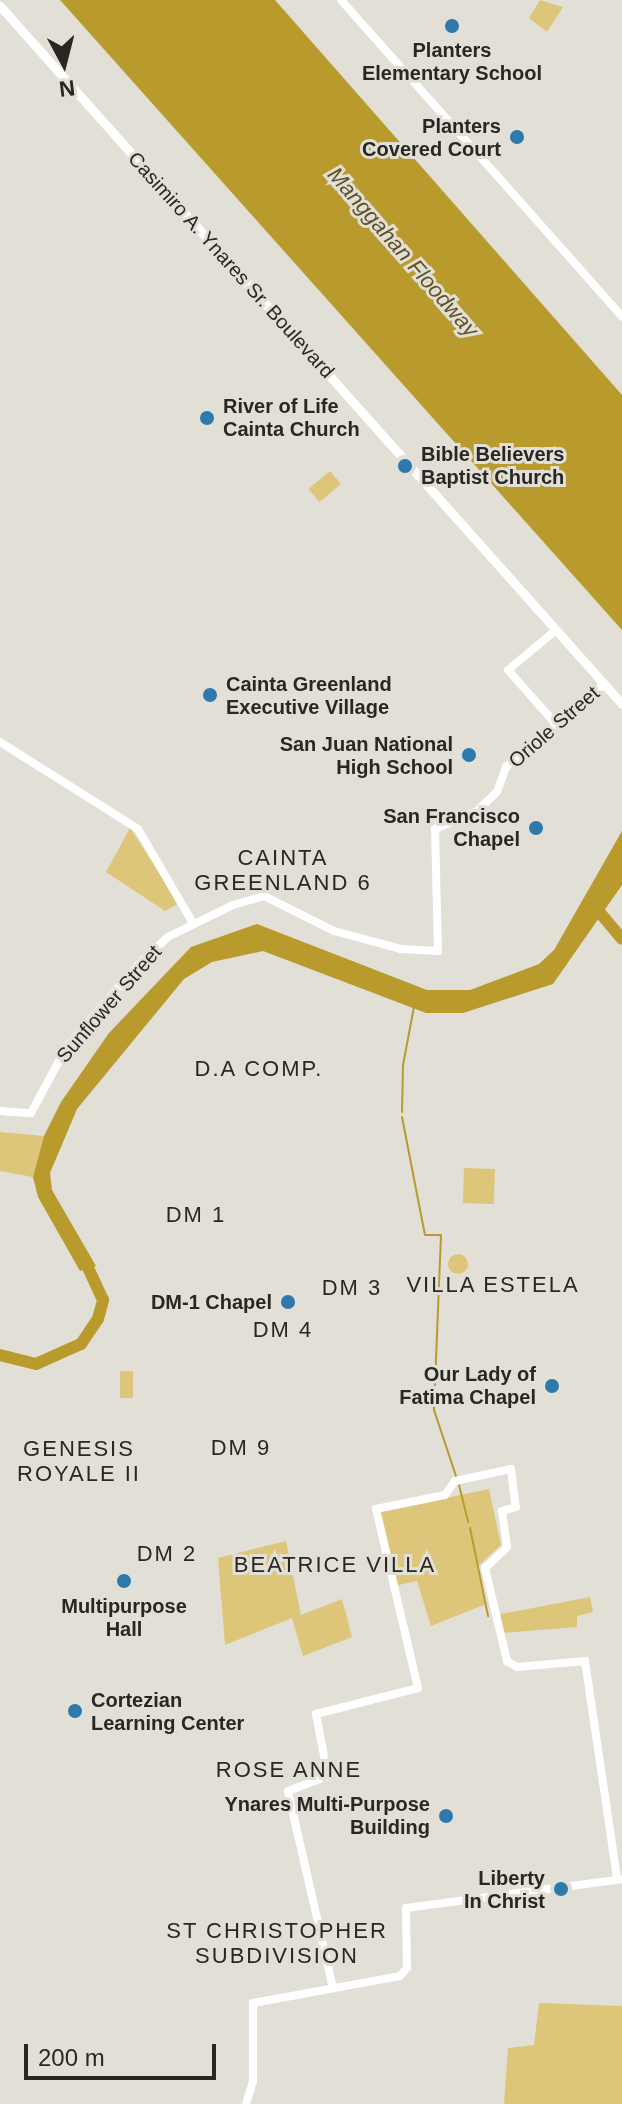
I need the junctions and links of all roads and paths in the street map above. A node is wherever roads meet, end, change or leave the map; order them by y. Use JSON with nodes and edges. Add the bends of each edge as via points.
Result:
{"nodes":[{"id":1,"x":341,"y":0,"type":"edge"},
{"id":2,"x":0,"y":6,"type":"edge"},
{"id":3,"x":622,"y":316,"type":"edge"},
{"id":4,"x":556,"y":630,"type":"junction"},
{"id":5,"x":604,"y":684,"type":"junction"},
{"id":6,"x":622,"y":704,"type":"edge"},
{"id":7,"x":555,"y":723,"type":"junction"},
{"id":8,"x":0,"y":742,"type":"edge"},
{"id":9,"x":193,"y":923,"type":"junction"},
{"id":10,"x":438,"y":951,"type":"joint"},
{"id":11,"x":0,"y":1111,"type":"edge"},
{"id":12,"x":619,"y":1879,"type":"edge"},
{"id":13,"x":333,"y":1988,"type":"junction"},
{"id":14,"x":246,"y":2104,"type":"edge"}],
"edges":[{"from":1,"to":3,"type":"street"},
{"from":2,"to":4,"type":"main road","name":"Casimiro A. Ynares Sr. Boulevard"},
{"from":4,"to":5,"type":"main road","name":"Casimiro A. Ynares Sr. Boulevard"},
{"from":4,"to":7,"type":"street","via":[[508,670]]},
{"from":5,"to":6,"type":"main road","name":"Casimiro A. Ynares Sr. Boulevard"},
{"from":5,"to":7,"type":"street","name":"Oriole Street"},
{"from":7,"to":10,"type":"street","name":"Oriole Street","via":[[506,767],[497,792],[477,811],[435,829]]},
{"from":8,"to":9,"type":"street","via":[[138,829]]},
{"from":9,"to":10,"type":"street","name":"Sunflower Street","via":[[264,896],[334,931],[401,949]]},
{"from":9,"to":11,"type":"street","name":"Sunflower Street","via":[[157,947],[80,1031],[28,1114]]},
{"from":12,"to":13,"type":"street","via":[[408,1907],[402,1913],[405,1972]]},
{"from":12,"to":13,"type":"street","via":[[585,1661],[517,1667],[507,1661],[485,1568],[507,1547],[502,1511],[516,1507],[511,1469],[455,1481],[451,1492],[376,1509],[419,1683],[413,1692],[316,1714],[328,1776],[288,1791]]},
{"from":13,"to":14,"type":"street","via":[[253,2003],[253,2081]]}]}
